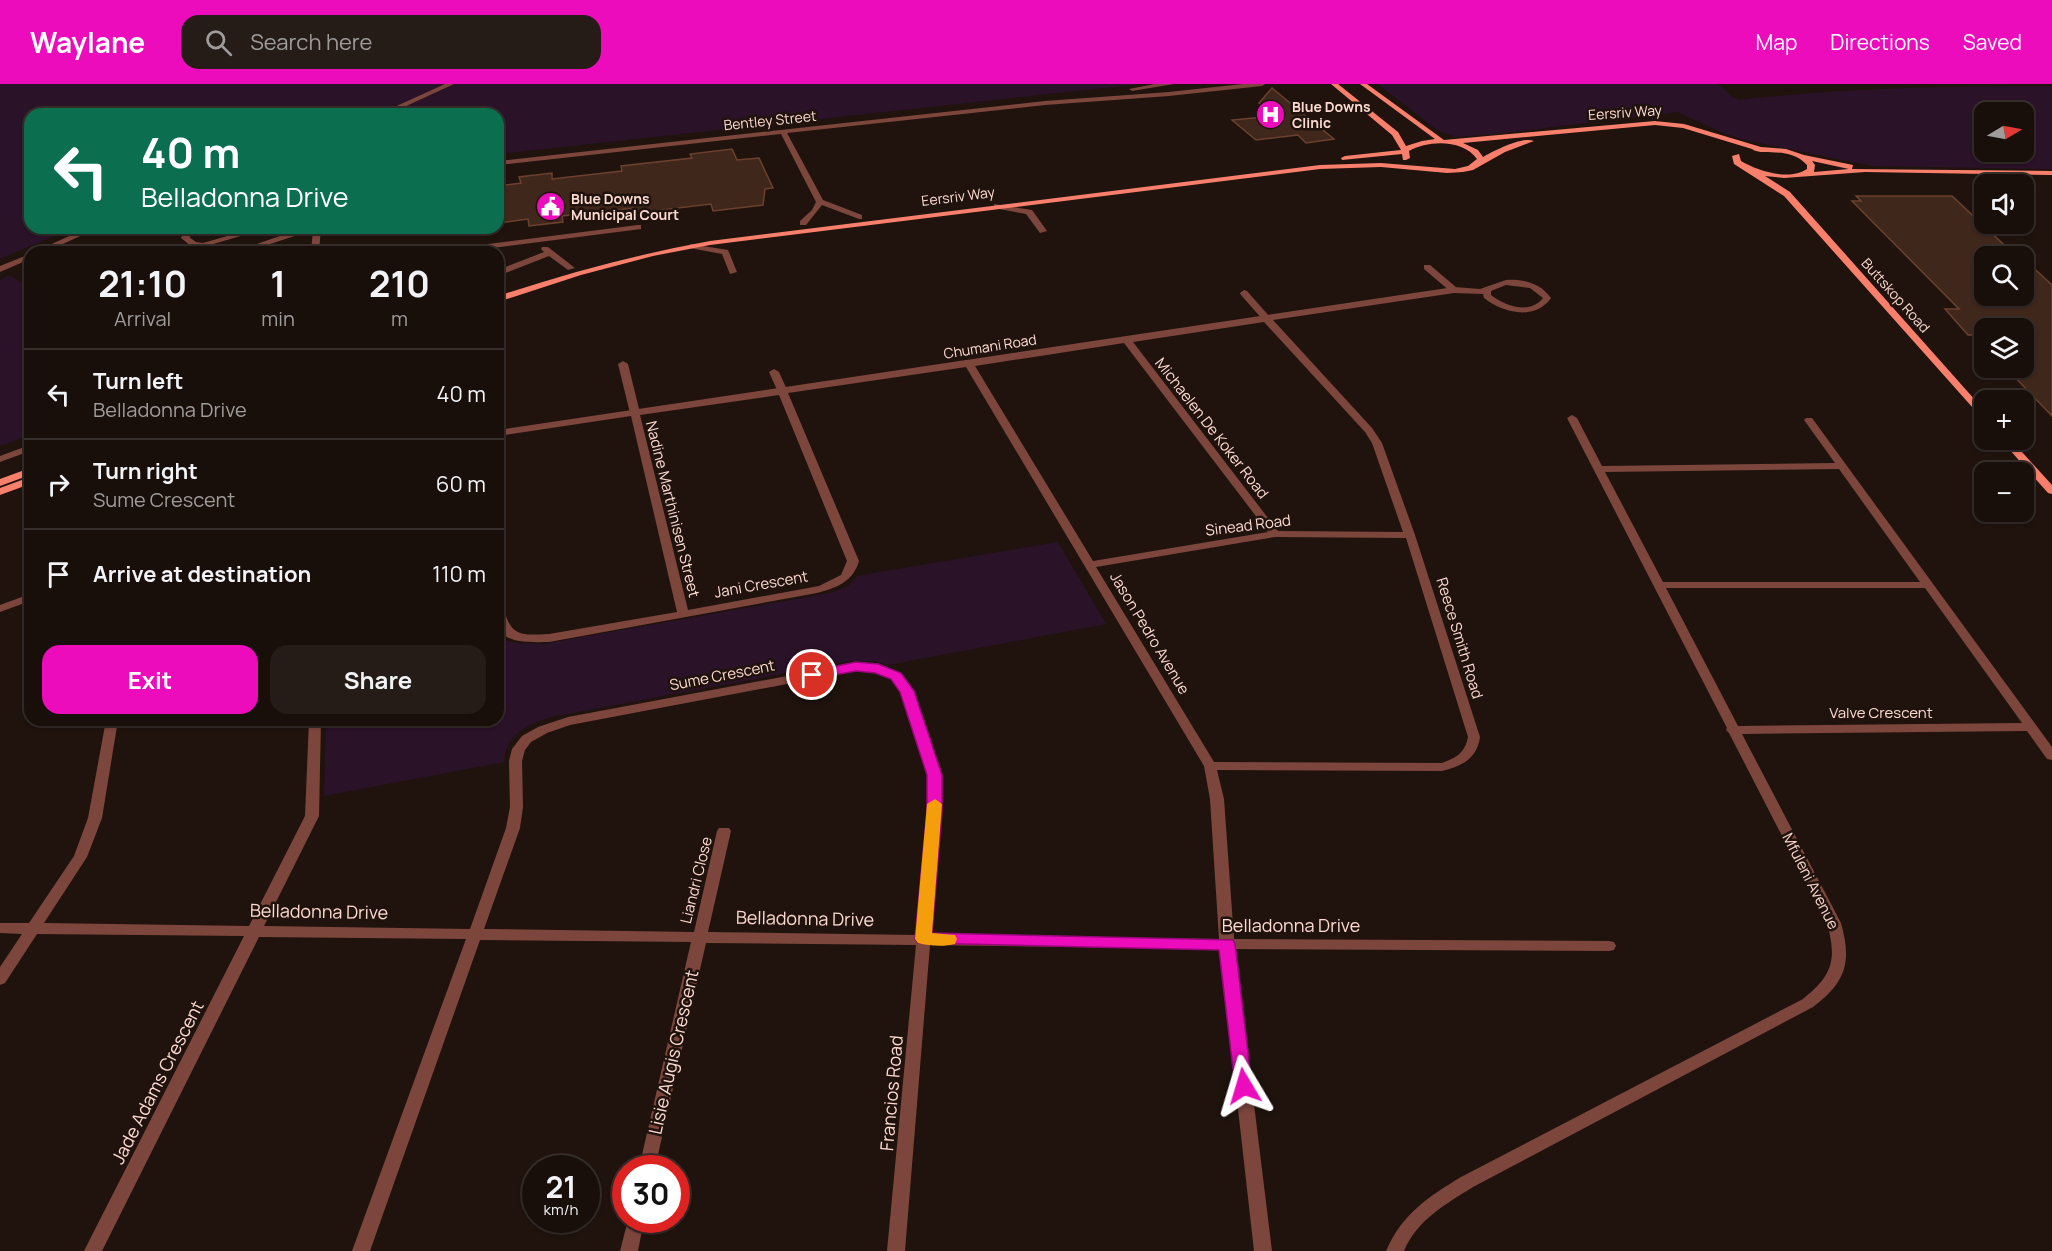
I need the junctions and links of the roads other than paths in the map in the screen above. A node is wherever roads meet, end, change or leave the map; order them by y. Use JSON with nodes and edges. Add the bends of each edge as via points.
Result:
{"nodes":[{"id":1,"x":451,"y":84,"type":"edge"},
{"id":2,"x":1171,"y":84,"type":"edge"},
{"id":3,"x":1262,"y":84,"type":"edge"},
{"id":4,"x":1334,"y":84,"type":"edge"},
{"id":5,"x":1364,"y":84,"type":"edge"},
{"id":6,"x":1160,"y":86,"type":"junction"},
{"id":7,"x":1169,"y":94,"type":"junction"},
{"id":8,"x":1045,"y":103,"type":"junction"},
{"id":9,"x":396,"y":108,"type":"edge"},
{"id":10,"x":783,"y":132,"type":"junction"},
{"id":11,"x":1701,"y":132,"type":"junction"},
{"id":12,"x":1551,"y":134,"type":"junction"},
{"id":13,"x":1446,"y":142,"type":"junction"},
{"id":14,"x":1761,"y":149,"type":"junction"},
{"id":15,"x":1405,"y":151,"type":"junction"},
{"id":16,"x":1736,"y":156,"type":"junction"},
{"id":17,"x":1801,"y":157,"type":"junction"},
{"id":18,"x":1480,"y":161,"type":"junction"},
{"id":19,"x":504,"y":162,"type":"edge"},
{"id":20,"x":1429,"y":168,"type":"junction"},
{"id":21,"x":1865,"y":170,"type":"junction"},
{"id":22,"x":1755,"y":172,"type":"junction"},
{"id":23,"x":1806,"y":173,"type":"junction"},
{"id":24,"x":2052,"y":173,"type":"edge"},
{"id":25,"x":1794,"y":176,"type":"junction"},
{"id":26,"x":1787,"y":194,"type":"junction"},
{"id":27,"x":1039,"y":201,"type":"junction"},
{"id":28,"x":820,"y":202,"type":"junction"},
{"id":29,"x":997,"y":206,"type":"junction"},
{"id":30,"x":1029,"y":212,"type":"junction"},
{"id":31,"x":859,"y":217,"type":"junction"},
{"id":32,"x":803,"y":223,"type":"junction"},
{"id":33,"x":638,"y":227,"type":"dead end"},
{"id":34,"x":1043,"y":231,"type":"dead end"},
{"id":35,"x":80,"y":234,"type":"edge"},
{"id":36,"x":187,"y":234,"type":"edge"},
{"id":37,"x":242,"y":234,"type":"edge"},
{"id":38,"x":293,"y":234,"type":"edge"},
{"id":39,"x":739,"y":239,"type":"junction"},
{"id":40,"x":536,"y":240,"type":"junction"},
{"id":41,"x":52,"y":246,"type":"edge"},
{"id":42,"x":256,"y":246,"type":"edge"},
{"id":43,"x":488,"y":246,"type":"edge"},
{"id":44,"x":693,"y":246,"type":"junction"},
{"id":45,"x":725,"y":252,"type":"junction"},
{"id":46,"x":550,"y":253,"type":"junction"},
{"id":47,"x":24,"y":259,"type":"edge"},
{"id":48,"x":1427,"y":267,"type":"dead end"},
{"id":49,"x":571,"y":268,"type":"junction"},
{"id":50,"x":0,"y":269,"type":"edge"},
{"id":51,"x":504,"y":271,"type":"edge"},
{"id":52,"x":733,"y":272,"type":"dead end"},
{"id":53,"x":504,"y":289,"type":"edge"},
{"id":54,"x":1454,"y":290,"type":"junction"},
{"id":55,"x":1487,"y":291,"type":"junction"},
{"id":56,"x":1244,"y":293,"type":"dead end"},
{"id":57,"x":504,"y":297,"type":"edge"},
{"id":58,"x":1266,"y":318,"type":"junction"},
{"id":59,"x":1126,"y":339,"type":"junction"},
{"id":60,"x":623,"y":364,"type":"dead end"},
{"id":61,"x":969,"y":364,"type":"junction"},
{"id":62,"x":774,"y":372,"type":"dead end"},
{"id":63,"x":783,"y":392,"type":"junction"},
{"id":64,"x":1974,"y":404,"type":"edge"},
{"id":65,"x":635,"y":413,"type":"junction"},
{"id":66,"x":1572,"y":418,"type":"dead end"},
{"id":67,"x":1809,"y":420,"type":"dead end"},
{"id":68,"x":504,"y":432,"type":"edge"},
{"id":69,"x":24,"y":450,"type":"edge"},
{"id":70,"x":2015,"y":450,"type":"edge"},
{"id":71,"x":0,"y":459,"type":"edge"},
{"id":72,"x":1843,"y":466,"type":"junction"},
{"id":73,"x":1598,"y":469,"type":"junction"},
{"id":74,"x":24,"y":473,"type":"edge"},
{"id":75,"x":24,"y":482,"type":"edge"},
{"id":76,"x":0,"y":483,"type":"edge"},
{"id":77,"x":2052,"y":491,"type":"edge"},
{"id":78,"x":0,"y":492,"type":"edge"},
{"id":79,"x":1275,"y":534,"type":"junction"},
{"id":80,"x":1410,"y":535,"type":"junction"},
{"id":81,"x":1091,"y":565,"type":"junction"},
{"id":82,"x":1658,"y":585,"type":"junction"},
{"id":83,"x":1928,"y":585,"type":"junction"},
{"id":84,"x":24,"y":599,"type":"edge"},
{"id":85,"x":0,"y":609,"type":"edge"},
{"id":86,"x":683,"y":613,"type":"junction"},
{"id":87,"x":504,"y":630,"type":"edge"},
{"id":88,"x":111,"y":726,"type":"edge"},
{"id":89,"x":315,"y":726,"type":"edge"},
{"id":90,"x":2031,"y":727,"type":"junction"},
{"id":91,"x":1732,"y":730,"type":"junction"},
{"id":92,"x":2052,"y":756,"type":"edge"},
{"id":93,"x":1210,"y":766,"type":"junction"},
{"id":94,"x":724,"y":831,"type":"dead end"},
{"id":95,"x":33,"y":927,"type":"junction"},
{"id":96,"x":0,"y":928,"type":"edge"},
{"id":97,"x":255,"y":930,"type":"junction"},
{"id":98,"x":477,"y":933,"type":"junction"},
{"id":99,"x":699,"y":936,"type":"junction"},
{"id":100,"x":924,"y":939,"type":"junction"},
{"id":101,"x":1227,"y":944,"type":"junction"},
{"id":102,"x":1610,"y":946,"type":"dead end"},
{"id":103,"x":0,"y":979,"type":"edge"},
{"id":104,"x":650,"y":1155,"type":"edge"},
{"id":105,"x":633,"y":1233,"type":"edge"},
{"id":106,"x":93,"y":1251,"type":"edge"},
{"id":107,"x":361,"y":1251,"type":"edge"},
{"id":108,"x":629,"y":1251,"type":"edge"},
{"id":109,"x":896,"y":1251,"type":"edge"},
{"id":110,"x":1263,"y":1251,"type":"edge"},
{"id":111,"x":1395,"y":1251,"type":"edge"}],
"edges":[{"from":1,"to":9,"type":"street"},
{"from":2,"to":6,"type":"street","name":"Bentley Street"},
{"from":3,"to":7,"type":"street","name":"Bentley Street"},
{"from":4,"to":15,"type":"main road","via":[[1395,134]]},
{"from":5,"to":13,"type":"main road"},
{"from":6,"to":7,"type":"street"},
{"from":6,"to":8,"type":"street","name":"Bentley Street"},
{"from":7,"to":8,"type":"street","name":"Bentley Street"},
{"from":8,"to":10,"type":"street","name":"Bentley Street"},
{"from":10,"to":19,"type":"street","name":"Bentley Street"},
{"from":10,"to":28,"type":"street"},
{"from":11,"to":12,"type":"main road","name":"Eersriv Way","via":[[1655,123]]},
{"from":11,"to":14,"type":"main road","name":"Eersriv Way"},
{"from":11,"to":16,"type":"main road","name":"Eersriv Way"},
{"from":12,"to":13,"type":"main road","name":"Eersriv Way"},
{"from":12,"to":18,"type":"main road","name":"Eersriv Way","via":[[1516,144]]},
{"from":13,"to":15,"type":"main road","name":"Eersriv Way","via":[[1421,143]]},
{"from":13,"to":18,"type":"main road","via":[[1474,150]]},
{"from":14,"to":16,"type":"main road","via":[[1742,151]]},
{"from":14,"to":17,"type":"main road","name":"Eersriv Way"},
{"from":15,"to":20,"type":"main road","via":[[1412,162]]},
{"from":15,"to":31,"type":"main road","name":"Eersriv Way"},
{"from":16,"to":22,"type":"main road","name":"Eersriv Way","via":[[1739,164]]},
{"from":17,"to":21,"type":"main road","name":"Eersriv Way"},
{"from":17,"to":23,"type":"main road","via":[[1811,165]]},
{"from":18,"to":20,"type":"main road","name":"Eersriv Way","via":[[1462,170]]},
{"from":20,"to":27,"type":"main road","name":"Eersriv Way","via":[[1320,166]]},
{"from":21,"to":23,"type":"main road"},
{"from":21,"to":24,"type":"main road"},
{"from":22,"to":25,"type":"main road"},
{"from":22,"to":26,"type":"main road","name":"Buttskop Road"},
{"from":23,"to":25,"type":"main road"},
{"from":25,"to":26,"type":"main road"},
{"from":26,"to":64,"type":"main road","name":"Buttskop Road"},
{"from":27,"to":29,"type":"main road","name":"Eersriv Way"},
{"from":27,"to":30,"type":"street"},
{"from":28,"to":31,"type":"street"},
{"from":28,"to":32,"type":"street"},
{"from":29,"to":30,"type":"street"},
{"from":29,"to":39,"type":"main road","name":"Eersriv Way"},
{"from":30,"to":34,"type":"street"},
{"from":31,"to":32,"type":"main road","name":"Eersriv Way"},
{"from":32,"to":49,"type":"main road","name":"Eersriv Way","via":[[686,241]]},
{"from":33,"to":40,"type":"street"},
{"from":35,"to":41,"type":"street"},
{"from":36,"to":37,"type":"street","via":[[185,238],[203,245]]},
{"from":38,"to":42,"type":"street"},
{"from":39,"to":44,"type":"main road","name":"Eersriv Way"},
{"from":39,"to":45,"type":"street"},
{"from":40,"to":43,"type":"street"},
{"from":40,"to":46,"type":"street"},
{"from":44,"to":45,"type":"street"},
{"from":44,"to":57,"type":"main road","name":"Eersriv Way","via":[[578,273]]},
{"from":45,"to":52,"type":"street"},
{"from":46,"to":49,"type":"street"},
{"from":46,"to":51,"type":"street"},
{"from":47,"to":50,"type":"street"},
{"from":48,"to":54,"type":"street"},
{"from":49,"to":53,"type":"main road","name":"Eersriv Way"},
{"from":54,"to":55,"type":"street","name":"Chumani Road"},
{"from":54,"to":58,"type":"street","name":"Chumani Road"},
{"from":55,"to":55,"type":"street","name":"Chumani Road","via":[[1501,283],[1519,283],[1536,288],[1547,298],[1538,307],[1514,308],[1492,301]]},
{"from":56,"to":58,"type":"street","name":"Reece Smith Road"},
{"from":58,"to":59,"type":"street","name":"Chumani Road"},
{"from":58,"to":80,"type":"street","name":"Reece Smith Road","via":[[1370,430]]},
{"from":59,"to":61,"type":"street","name":"Chumani Road"},
{"from":59,"to":79,"type":"street","name":"Michaelen De Koker Road"},
{"from":60,"to":65,"type":"street","name":"Nadine Marthinisen Street"},
{"from":61,"to":63,"type":"street","name":"Chumani Road"},
{"from":61,"to":81,"type":"street","name":"Jason Pedro Avenue"},
{"from":62,"to":63,"type":"street"},
{"from":63,"to":65,"type":"street","name":"Chumani Road"},
{"from":63,"to":86,"type":"street","name":"Jani Crescent","via":[[853,561],[852,569],[845,578],[817,590]]},
{"from":65,"to":68,"type":"street","name":"Chumani Road"},
{"from":65,"to":86,"type":"street","name":"Nadine Marthinisen Street"},
{"from":66,"to":73,"type":"street","name":"Mfuleni Avenue"},
{"from":67,"to":72,"type":"street"},
{"from":69,"to":71,"type":"street"},
{"from":70,"to":77,"type":"main road"},
{"from":72,"to":73,"type":"street"},
{"from":72,"to":83,"type":"street"},
{"from":73,"to":82,"type":"street","name":"Mfuleni Avenue"},
{"from":74,"to":76,"type":"main road"},
{"from":75,"to":78,"type":"main road"},
{"from":79,"to":80,"type":"street","name":"Sinead Road"},
{"from":79,"to":81,"type":"street","name":"Sinead Road"},
{"from":80,"to":93,"type":"street","name":"Reece Smith Road","via":[[1474,737],[1468,756],[1458,763],[1423,768]]},
{"from":81,"to":93,"type":"street","name":"Jason Pedro Avenue"},
{"from":82,"to":83,"type":"street"},
{"from":82,"to":91,"type":"street","name":"Mfuleni Avenue"},
{"from":83,"to":90,"type":"street"},
{"from":84,"to":85,"type":"street"},
{"from":86,"to":87,"type":"street","name":"Jani Crescent","via":[[549,638],[528,639]]},
{"from":88,"to":95,"type":"street","via":[[95,818],[80,857]]},
{"from":89,"to":97,"type":"street","name":"Jade Adams Crescent","via":[[312,816]]},
{"from":90,"to":91,"type":"street","name":"Valve Crescent"},
{"from":90,"to":92,"type":"street"},
{"from":91,"to":111,"type":"street","name":"Mfuleni Avenue","via":[[1834,923],[1840,957],[1833,980],[1808,1003],[1458,1187],[1425,1208],[1405,1229]]},
{"from":93,"to":101,"type":"street","name":"Jason Pedro Avenue","via":[[1217,799]]},
{"from":94,"to":99,"type":"street","name":"Liandri Close"},
{"from":95,"to":96,"type":"street","name":"Belladonna Drive"},
{"from":95,"to":97,"type":"street","name":"Belladonna Drive"},
{"from":95,"to":103,"type":"street"},
{"from":97,"to":98,"type":"street","name":"Belladonna Drive"},
{"from":97,"to":106,"type":"street","name":"Jade Adams Crescent"},
{"from":98,"to":99,"type":"street","name":"Belladonna Drive"},
{"from":98,"to":100,"type":"street","name":"Sume Crescent","via":[[519,808],[516,761],[518,747],[528,737],[568,721],[856,666],[896,676],[907,691],[934,775],[935,811]]},
{"from":98,"to":107,"type":"street"},
{"from":99,"to":100,"type":"street","name":"Belladonna Drive"},
{"from":99,"to":104,"type":"street","name":"Lisie Augis Crescent"},
{"from":100,"to":101,"type":"street","name":"Belladonna Drive"},
{"from":100,"to":109,"type":"street","name":"Francios Road"},
{"from":101,"to":102,"type":"street","name":"Belladonna Drive"},
{"from":101,"to":110,"type":"street"},
{"from":105,"to":108,"type":"street"}]}
